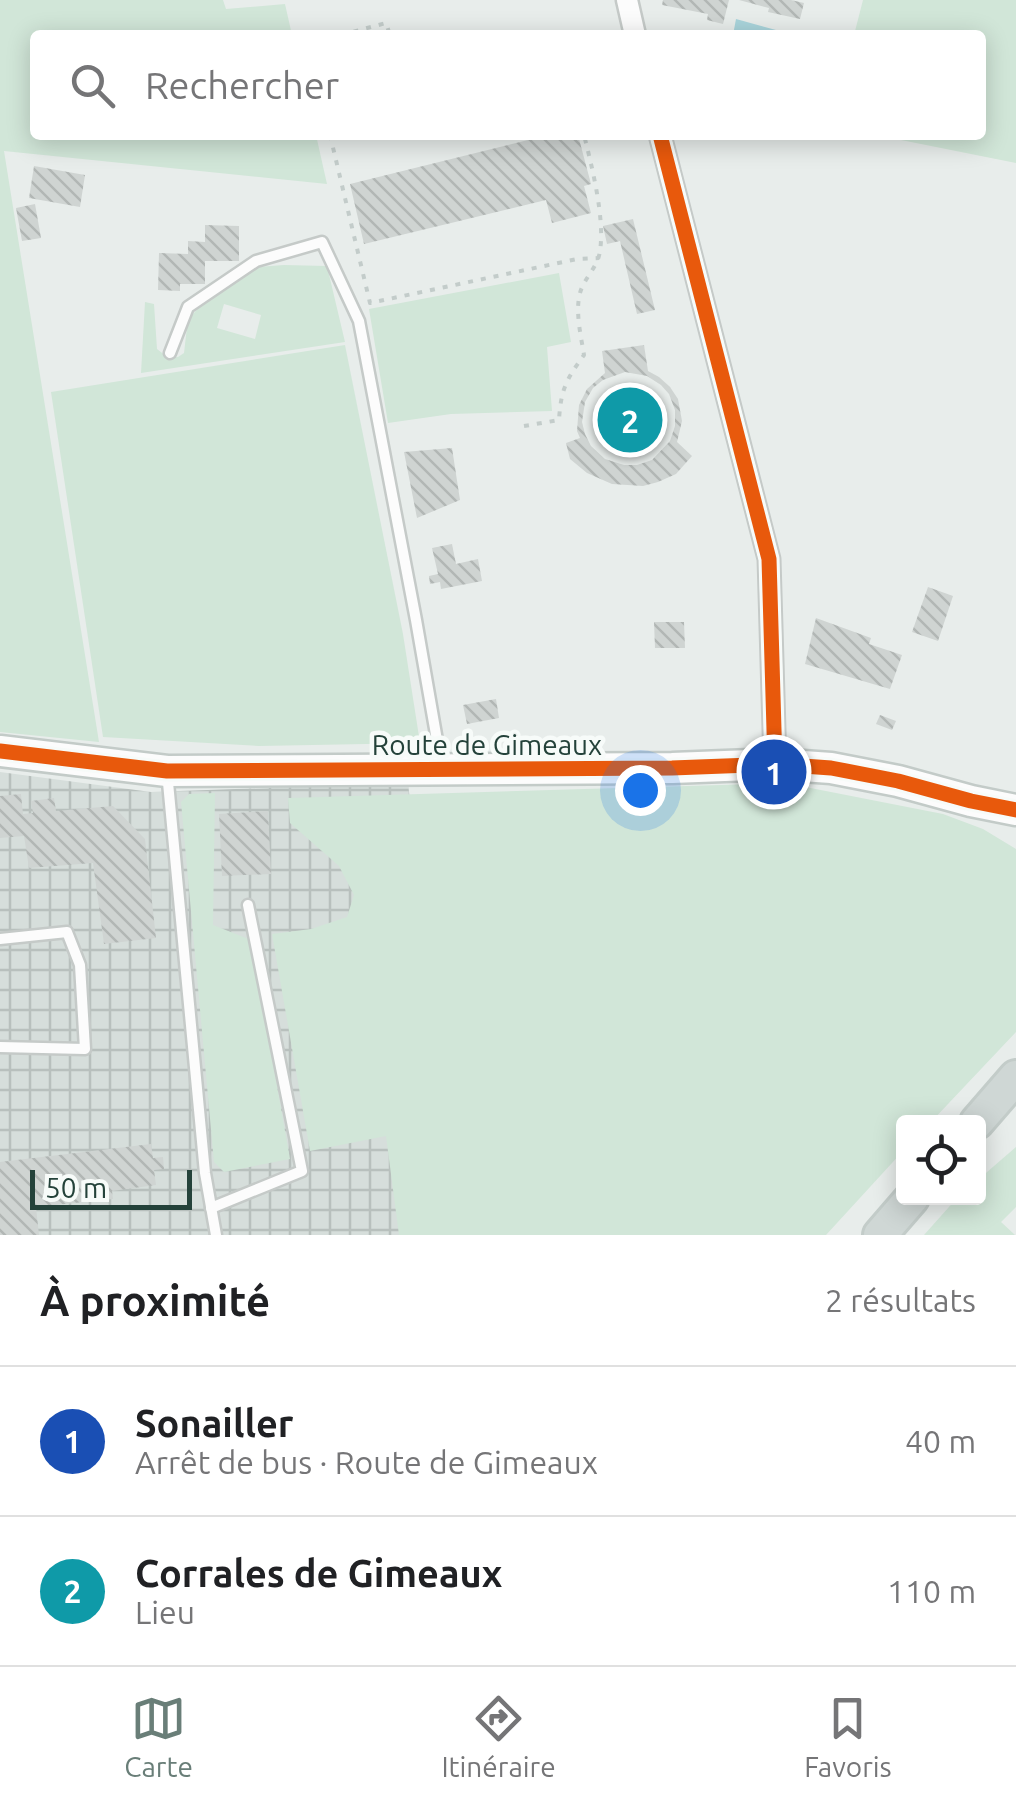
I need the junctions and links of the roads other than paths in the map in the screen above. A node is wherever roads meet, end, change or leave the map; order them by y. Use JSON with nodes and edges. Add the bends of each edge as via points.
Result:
{"nodes":[{"id":1,"x":623,"y":3,"type":"edge"},
{"id":2,"x":633,"y":30,"type":"edge"},
{"id":3,"x":661,"y":140,"type":"edge"},
{"id":4,"x":170,"y":353,"type":"dead end"},
{"id":5,"x":0,"y":752,"type":"edge"},
{"id":6,"x":775,"y":764,"type":"junction"},
{"id":7,"x":442,"y":769,"type":"junction"},
{"id":8,"x":167,"y":772,"type":"junction"},
{"id":9,"x":971,"y":801,"type":"junction"},
{"id":10,"x":1016,"y":810,"type":"edge"},
{"id":11,"x":1016,"y":826,"type":"edge"},
{"id":12,"x":248,"y":904,"type":"dead end"},
{"id":13,"x":0,"y":939,"type":"edge"},
{"id":14,"x":0,"y":1047,"type":"edge"},
{"id":15,"x":1016,"y":1077,"type":"edge"},
{"id":16,"x":994,"y":1107,"type":"edge"},
{"id":17,"x":906,"y":1205,"type":"edge"},
{"id":18,"x":211,"y":1208,"type":"junction"},
{"id":19,"x":216,"y":1235,"type":"edge"},
{"id":20,"x":880,"y":1235,"type":"edge"}],
"edges":[{"from":1,"to":2,"type":"street"},
{"from":3,"to":6,"type":"street","via":[[768,560]]},
{"from":4,"to":7,"type":"lane","via":[[188,307],[256,261],[322,242],[359,322]]},
{"from":5,"to":8,"type":"street","name":"Route de Gimeaux"},
{"from":6,"to":7,"type":"street","name":"Route de Gimeaux"},
{"from":6,"to":9,"type":"street","name":"Route de Gimeaux","via":[[831,768]]},
{"from":7,"to":8,"type":"street","name":"Route de Gimeaux"},
{"from":8,"to":18,"type":"lane"},
{"from":9,"to":10,"type":"street","name":"Route de Gimeaux"},
{"from":9,"to":11,"type":"street","name":"Route de Gimeaux"},
{"from":12,"to":18,"type":"lane","via":[[302,1171]]},
{"from":13,"to":14,"type":"lane","via":[[67,932],[80,964],[85,1049]]},
{"from":15,"to":16,"type":"main road"},
{"from":17,"to":20,"type":"main road"},
{"from":18,"to":19,"type":"lane"}]}
